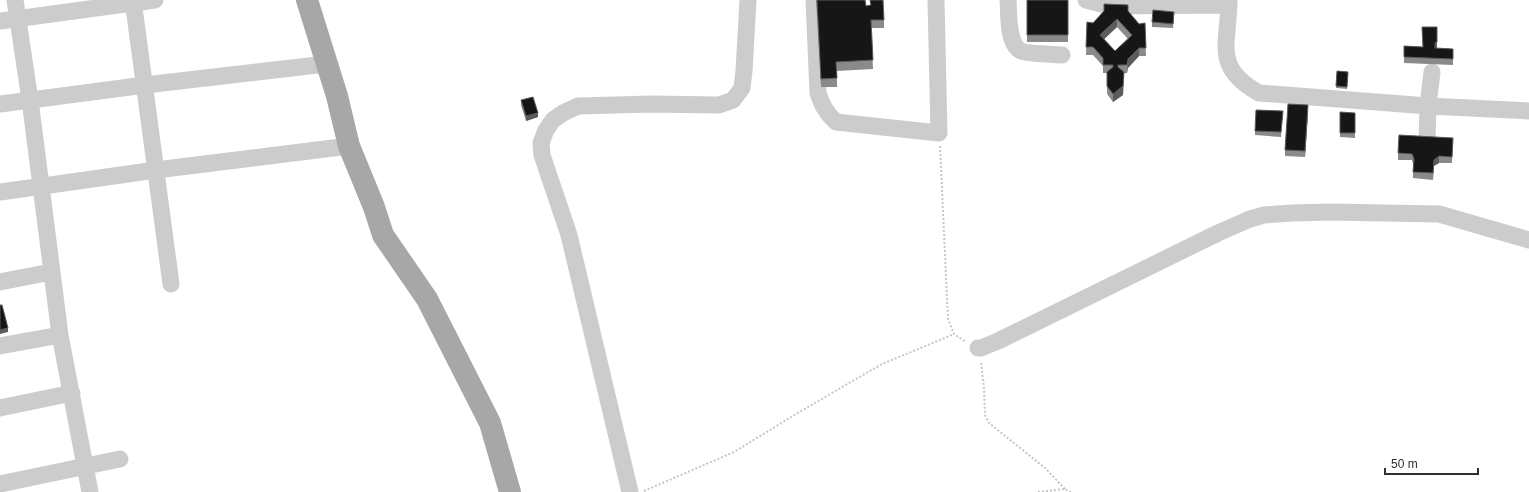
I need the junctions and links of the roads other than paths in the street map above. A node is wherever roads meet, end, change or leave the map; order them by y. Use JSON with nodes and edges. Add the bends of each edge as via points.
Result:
{"nodes":[{"id":1,"x":15,"y":0,"type":"edge"},
{"id":2,"x":155,"y":0,"type":"edge"},
{"id":3,"x":307,"y":0,"type":"edge"},
{"id":4,"x":748,"y":0,"type":"edge"},
{"id":5,"x":814,"y":0,"type":"edge"},
{"id":6,"x":936,"y":0,"type":"edge"},
{"id":7,"x":1008,"y":0,"type":"edge"},
{"id":8,"x":1086,"y":0,"type":"edge"},
{"id":9,"x":133,"y":1,"type":"edge"},
{"id":10,"x":1229,"y":3,"type":"edge"},
{"id":11,"x":17,"y":19,"type":"junction"},
{"id":12,"x":0,"y":21,"type":"edge"},
{"id":13,"x":1062,"y":55,"type":"dead end"},
{"id":14,"x":326,"y":64,"type":"junction"},
{"id":15,"x":1432,"y":72,"type":"dead end"},
{"id":16,"x":145,"y":85,"type":"junction"},
{"id":17,"x":30,"y":100,"type":"junction"},
{"id":18,"x":0,"y":104,"type":"edge"},
{"id":19,"x":1428,"y":106,"type":"junction"},
{"id":20,"x":1529,"y":111,"type":"edge"},
{"id":21,"x":1427,"y":141,"type":"edge"},
{"id":22,"x":349,"y":146,"type":"junction"},
{"id":23,"x":156,"y":170,"type":"junction"},
{"id":24,"x":40,"y":186,"type":"junction"},
{"id":25,"x":0,"y":192,"type":"edge"},
{"id":26,"x":1529,"y":240,"type":"edge"},
{"id":27,"x":51,"y":272,"type":"junction"},
{"id":28,"x":0,"y":282,"type":"edge"},
{"id":29,"x":170,"y":284,"type":"dead end"},
{"id":30,"x":60,"y":334,"type":"junction"},
{"id":31,"x":0,"y":346,"type":"edge"},
{"id":32,"x":978,"y":348,"type":"road end"},
{"id":33,"x":72,"y":393,"type":"junction"},
{"id":34,"x":0,"y":408,"type":"edge"},
{"id":35,"x":120,"y":459,"type":"dead end"},
{"id":36,"x":85,"y":466,"type":"junction"},
{"id":37,"x":0,"y":484,"type":"edge"},
{"id":38,"x":90,"y":492,"type":"edge"},
{"id":39,"x":510,"y":492,"type":"edge"},
{"id":40,"x":630,"y":492,"type":"edge"}],
"edges":[{"from":1,"to":11,"type":"street"},
{"from":2,"to":9,"type":"street"},
{"from":3,"to":14,"type":"main road"},
{"from":4,"to":40,"type":"street","via":[[742,88],[732,100],[719,105],[578,106],[554,120],[546,130],[541,143],[542,155],[569,235]]},
{"from":5,"to":6,"type":"street","via":[[818,93],[828,115],[836,122],[939,133]]},
{"from":7,"to":13,"type":"street","via":[[1009,30],[1015,46],[1021,51]]},
{"from":8,"to":10,"type":"street","via":[[1109,6]]},
{"from":9,"to":11,"type":"street"},
{"from":9,"to":16,"type":"street"},
{"from":10,"to":19,"type":"street","via":[[1225,51],[1228,64],[1236,76],[1259,93]]},
{"from":11,"to":12,"type":"street"},
{"from":11,"to":17,"type":"street"},
{"from":14,"to":16,"type":"street"},
{"from":14,"to":22,"type":"main road"},
{"from":15,"to":19,"type":"street"},
{"from":16,"to":17,"type":"street"},
{"from":16,"to":23,"type":"street"},
{"from":17,"to":18,"type":"street"},
{"from":17,"to":24,"type":"street"},
{"from":19,"to":20,"type":"street"},
{"from":19,"to":21,"type":"street"},
{"from":22,"to":23,"type":"street"},
{"from":22,"to":39,"type":"main road","via":[[384,235],[426,299],[490,422]]},
{"from":23,"to":24,"type":"street"},
{"from":23,"to":29,"type":"street"},
{"from":24,"to":25,"type":"street"},
{"from":24,"to":27,"type":"street"},
{"from":26,"to":32,"type":"street","via":[[1439,214],[1292,212],[1264,215],[1218,233],[1018,332]]},
{"from":27,"to":28,"type":"street"},
{"from":27,"to":30,"type":"street"},
{"from":30,"to":31,"type":"street"},
{"from":30,"to":33,"type":"street"},
{"from":33,"to":34,"type":"street"},
{"from":33,"to":36,"type":"street"},
{"from":35,"to":36,"type":"street"},
{"from":36,"to":37,"type":"street"},
{"from":36,"to":38,"type":"street"}]}
